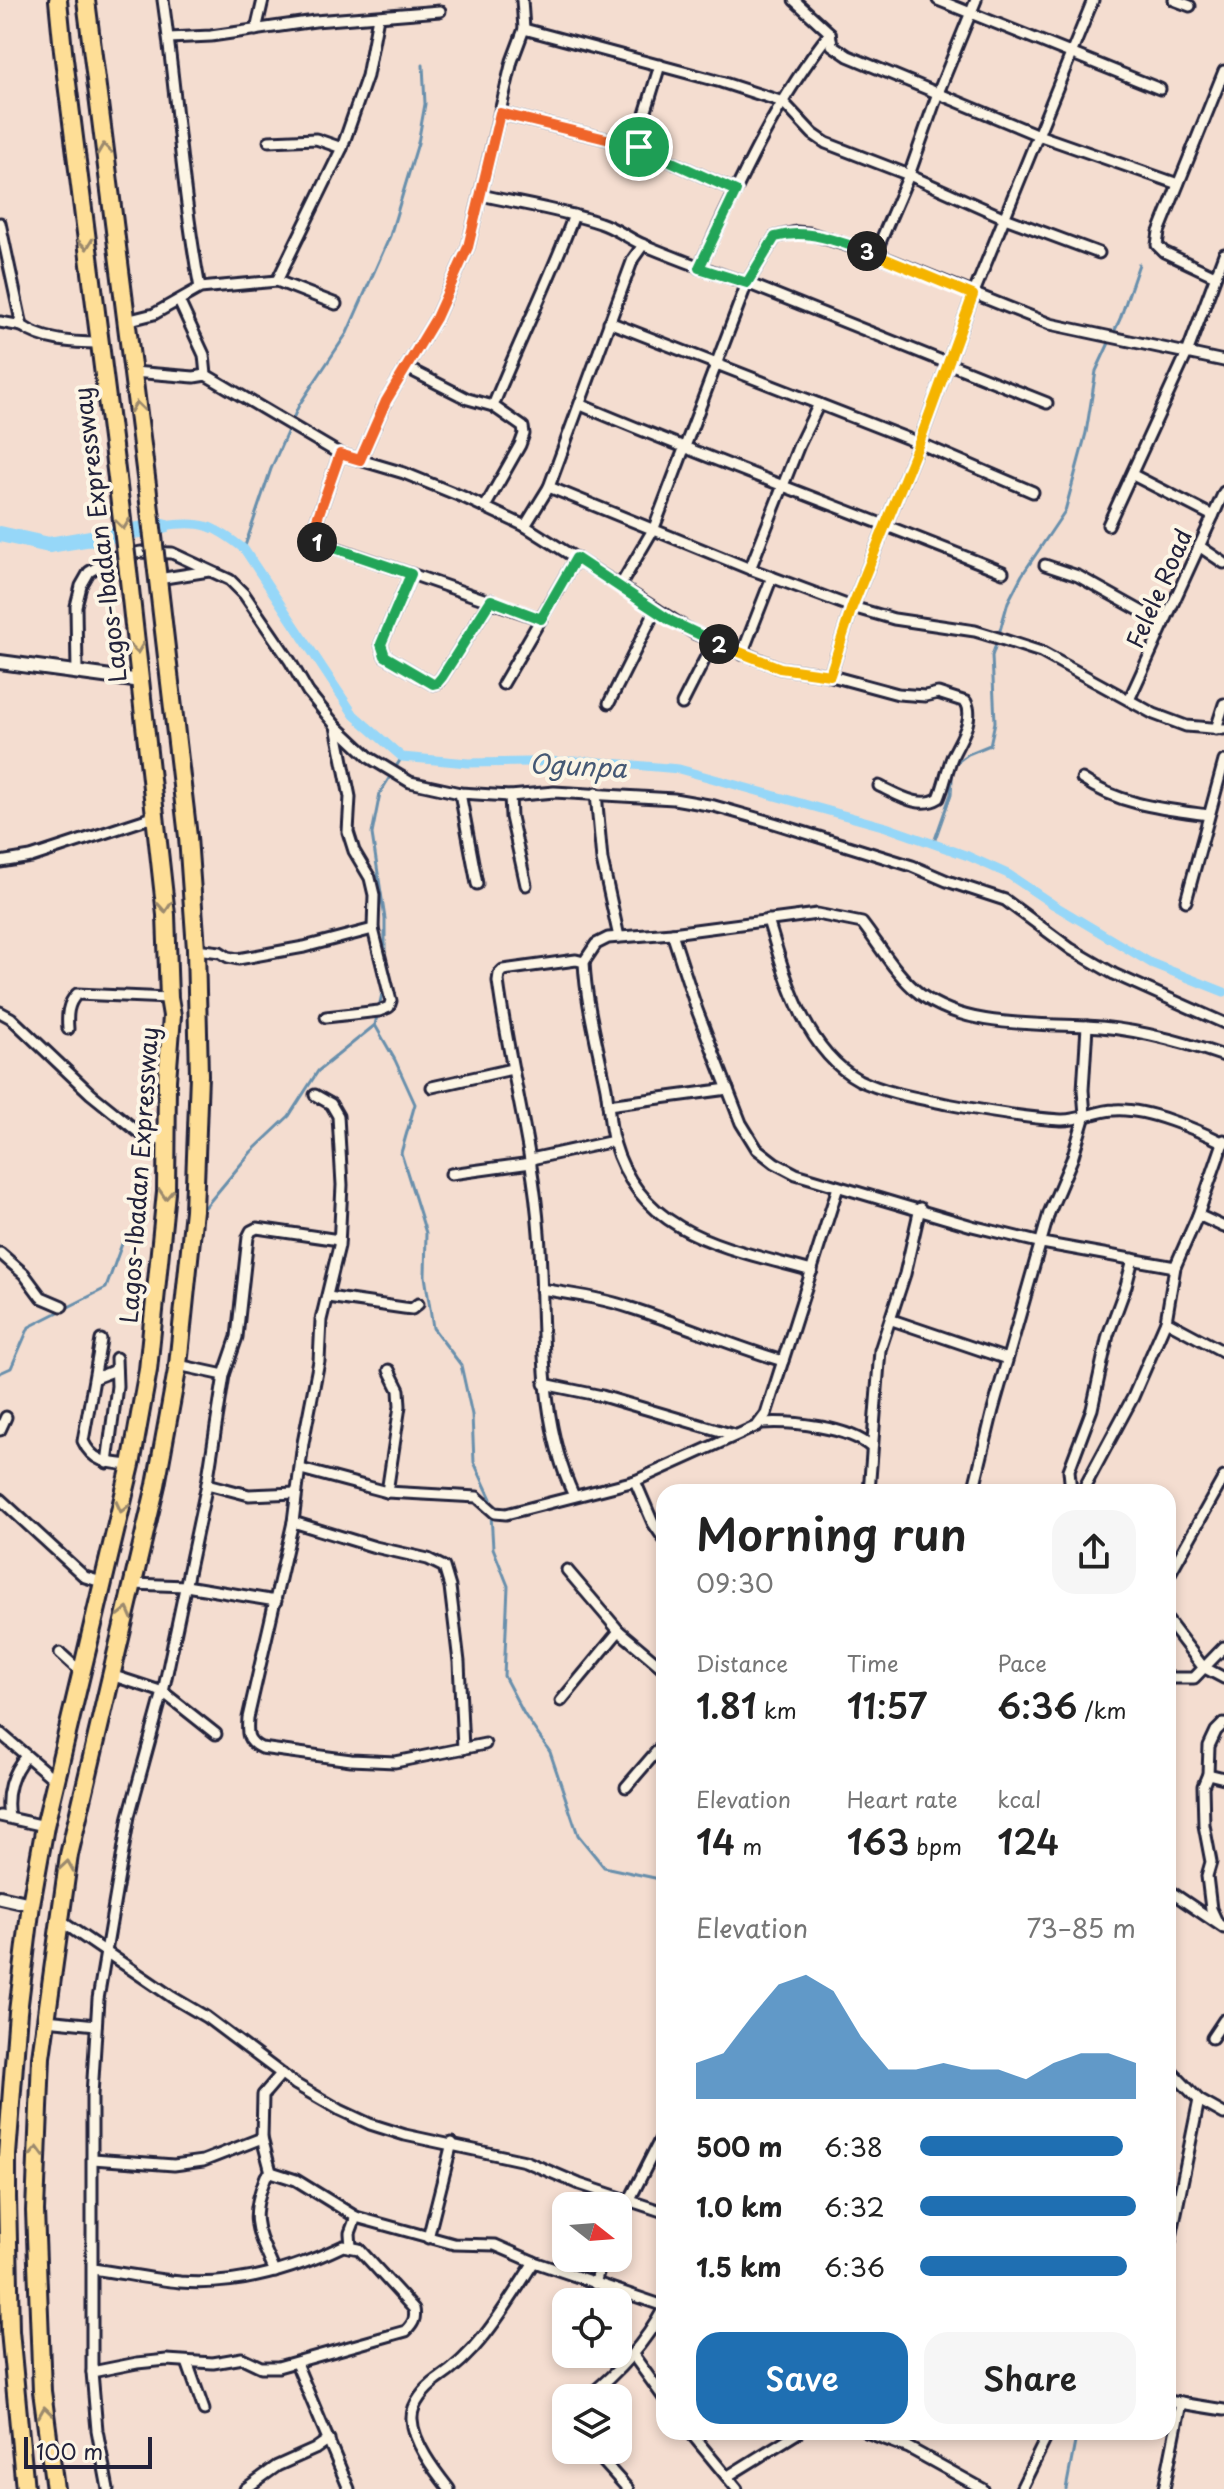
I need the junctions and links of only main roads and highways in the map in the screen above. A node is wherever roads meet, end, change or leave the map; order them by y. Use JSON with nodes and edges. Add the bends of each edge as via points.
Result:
{"nodes":[{"id":1,"x":58,"y":0,"type":"edge"},
{"id":2,"x":86,"y":0,"type":"edge"},
{"id":3,"x":6,"y":2084,"type":"edge"},
{"id":4,"x":4,"y":2197,"type":"edge"},
{"id":5,"x":25,"y":2489,"type":"edge"},
{"id":6,"x":55,"y":2489,"type":"edge"}],
"edges":[{"from":1,"to":3,"type":"highway","name":"Lagos-Ibadan Expressway","one_way":true,"bridge":true,"via":[[141,681],[172,1016],[160,1273],[148,1370],[105,1583],[45,1826]]},
{"from":6,"to":2,"type":"highway","name":"Lagos-Ibadan Expressway","one_way":true,"bridge":true,"via":[[42,2391],[35,2211],[41,2057],[69,1855],[156,1485],[178,1365],[194,1210],[199,1075],[188,837]]},
{"from":3,"to":4,"type":"highway","name":"Lagos-Ibadan Expressway"},
{"from":4,"to":5,"type":"highway","name":"Lagos-Ibadan Expressway"}]}
